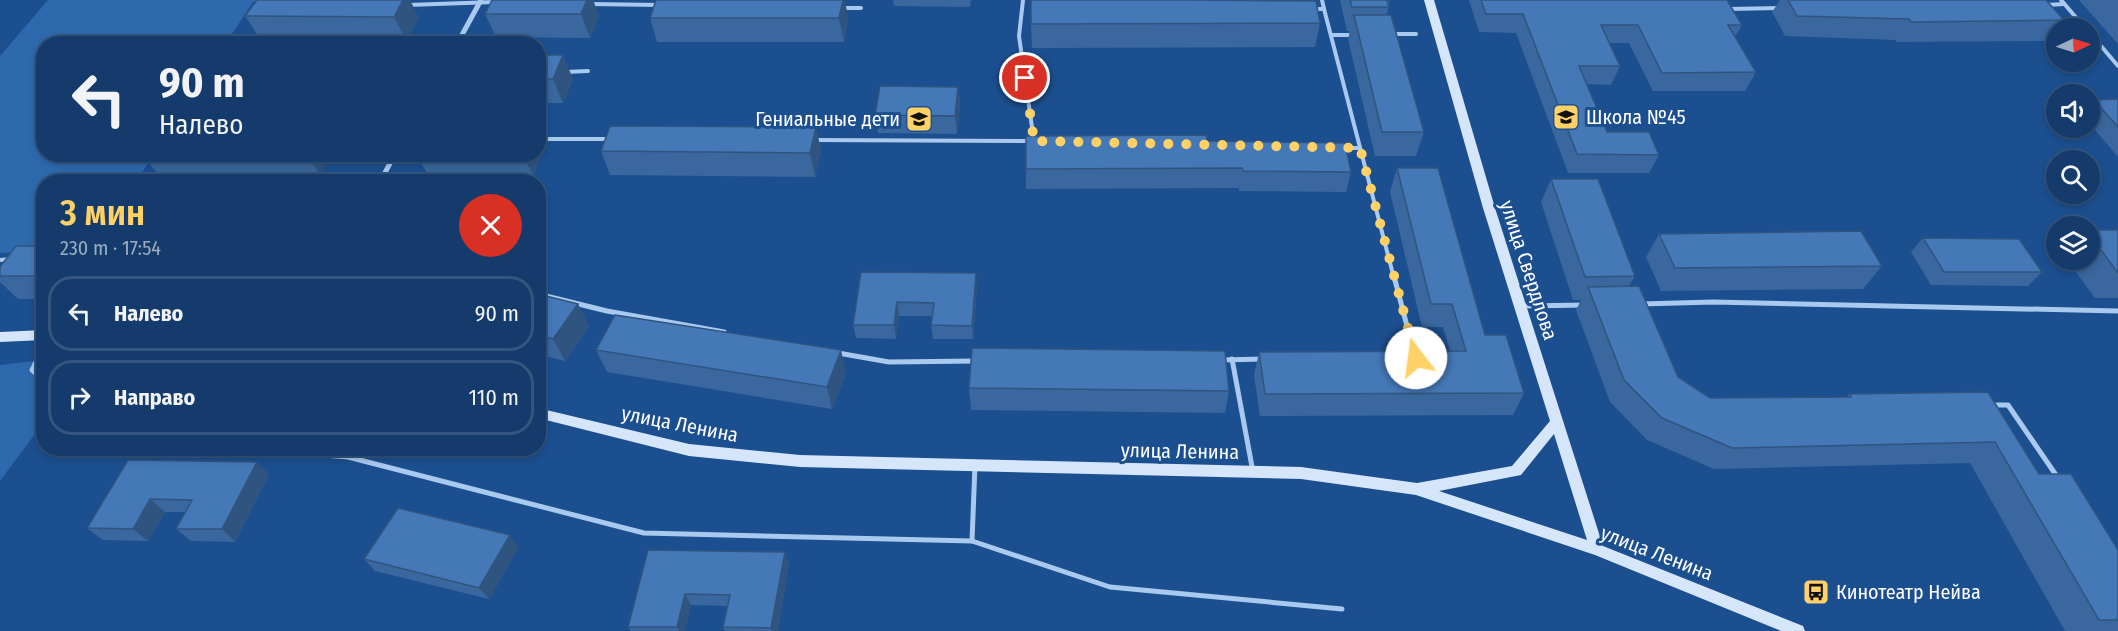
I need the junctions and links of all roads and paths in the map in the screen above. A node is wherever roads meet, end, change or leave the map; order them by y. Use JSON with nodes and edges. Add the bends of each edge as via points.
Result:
{"nodes":[{"id":1,"x":1023,"y":0,"type":"edge"},
{"id":2,"x":1322,"y":0,"type":"edge"},
{"id":3,"x":1429,"y":0,"type":"edge"},
{"id":4,"x":2061,"y":0,"type":"edge"},
{"id":5,"x":480,"y":2,"type":"edge"},
{"id":6,"x":507,"y":2,"type":"edge"},
{"id":7,"x":589,"y":4,"type":"dead end"},
{"id":8,"x":2064,"y":4,"type":"junction"},
{"id":9,"x":398,"y":5,"type":"edge"},
{"id":10,"x":672,"y":5,"type":"edge"},
{"id":11,"x":2041,"y":5,"type":"edge"},
{"id":12,"x":838,"y":8,"type":"edge"},
{"id":13,"x":861,"y":8,"type":"dead end"},
{"id":14,"x":1022,"y":8,"type":"junction"},
{"id":15,"x":1033,"y":8,"type":"edge"},
{"id":16,"x":1791,"y":8,"type":"edge"},
{"id":17,"x":1312,"y":9,"type":"edge"},
{"id":18,"x":1324,"y":9,"type":"junction"},
{"id":19,"x":1719,"y":9,"type":"edge"},
{"id":20,"x":2076,"y":18,"type":"edge"},
{"id":21,"x":1384,"y":34,"type":"edge"},
{"id":22,"x":1416,"y":34,"type":"dead end"},
{"id":23,"x":1331,"y":35,"type":"junction"},
{"id":24,"x":1362,"y":35,"type":"edge"},
{"id":25,"x":461,"y":36,"type":"edge"},
{"id":26,"x":2100,"y":45,"type":"edge"},
{"id":27,"x":2118,"y":66,"type":"edge"},
{"id":28,"x":588,"y":71,"type":"dead end"},
{"id":29,"x":558,"y":72,"type":"edge"},
{"id":30,"x":546,"y":139,"type":"edge"},
{"id":31,"x":621,"y":140,"type":"edge"},
{"id":32,"x":810,"y":140,"type":"edge"},
{"id":33,"x":1034,"y":141,"type":"junction"},
{"id":34,"x":1045,"y":141,"type":"edge"},
{"id":35,"x":1337,"y":147,"type":"edge"},
{"id":36,"x":1360,"y":148,"type":"junction"},
{"id":37,"x":22,"y":259,"type":"edge"},
{"id":38,"x":0,"y":260,"type":"edge"},
{"id":39,"x":546,"y":296,"type":"edge"},
{"id":40,"x":1597,"y":304,"type":"edge"},
{"id":41,"x":1632,"y":304,"type":"edge"},
{"id":42,"x":1644,"y":304,"type":"junction"},
{"id":43,"x":1522,"y":306,"type":"junction"},
{"id":44,"x":2118,"y":311,"type":"edge"},
{"id":45,"x":1648,"y":314,"type":"edge"},
{"id":46,"x":736,"y":334,"type":"edge"},
{"id":47,"x":36,"y":335,"type":"edge"},
{"id":48,"x":0,"y":337,"type":"edge"},
{"id":49,"x":830,"y":351,"type":"edge"},
{"id":50,"x":1404,"y":358,"type":"edge"},
{"id":51,"x":1232,"y":359,"type":"junction"},
{"id":52,"x":1266,"y":359,"type":"edge"},
{"id":53,"x":1208,"y":360,"type":"edge"},
{"id":54,"x":984,"y":361,"type":"edge"},
{"id":55,"x":1985,"y":405,"type":"edge"},
{"id":56,"x":546,"y":415,"type":"edge"},
{"id":57,"x":1557,"y":421,"type":"junction"},
{"id":58,"x":336,"y":456,"type":"edge"},
{"id":59,"x":975,"y":465,"type":"junction"},
{"id":60,"x":1253,"y":472,"type":"junction"},
{"id":61,"x":2061,"y":483,"type":"edge"},
{"id":62,"x":1416,"y":489,"type":"junction"},
{"id":63,"x":972,"y":541,"type":"junction"},
{"id":64,"x":1597,"y":550,"type":"junction"},
{"id":65,"x":1342,"y":609,"type":"dead end"},
{"id":66,"x":1798,"y":631,"type":"edge"}],
"edges":[{"from":1,"to":14,"type":"lane"},
{"from":2,"to":18,"type":"lane"},
{"from":3,"to":43,"type":"main road","name":"улица Свердлова","via":[[1483,189]]},
{"from":4,"to":8,"type":"lane"},
{"from":5,"to":6,"type":"lane"},
{"from":5,"to":9,"type":"lane"},
{"from":5,"to":25,"type":"street"},
{"from":7,"to":10,"type":"lane"},
{"from":8,"to":11,"type":"lane"},
{"from":8,"to":20,"type":"lane"},
{"from":12,"to":13,"type":"lane"},
{"from":14,"to":15,"type":"lane"},
{"from":14,"to":33,"type":"lane","via":[[1019,36]]},
{"from":16,"to":19,"type":"lane"},
{"from":17,"to":18,"type":"lane"},
{"from":18,"to":23,"type":"lane"},
{"from":21,"to":22,"type":"lane"},
{"from":23,"to":24,"type":"lane"},
{"from":23,"to":36,"type":"lane"},
{"from":26,"to":27,"type":"lane"},
{"from":28,"to":29,"type":"lane"},
{"from":30,"to":31,"type":"lane"},
{"from":32,"to":33,"type":"lane"},
{"from":33,"to":34,"type":"lane"},
{"from":35,"to":36,"type":"lane"},
{"from":36,"to":50,"type":"lane","via":[[1416,358]]},
{"from":37,"to":38,"type":"lane"},
{"from":39,"to":46,"type":"lane"},
{"from":40,"to":43,"type":"lane"},
{"from":41,"to":42,"type":"lane"},
{"from":42,"to":44,"type":"lane","via":[[1713,302]]},
{"from":42,"to":45,"type":"lane"},
{"from":43,"to":57,"type":"main road","name":"улица Свердлова"},
{"from":47,"to":48,"type":"main road"},
{"from":49,"to":54,"type":"lane","via":[[889,362]]},
{"from":51,"to":52,"type":"lane"},
{"from":51,"to":53,"type":"lane"},
{"from":51,"to":60,"type":"lane"},
{"from":55,"to":61,"type":"lane","via":[[2008,405]]},
{"from":56,"to":59,"type":"main road","name":"улица Ленина","via":[[689,450],[800,461]]},
{"from":57,"to":62,"type":"main road","via":[[1515,471]]},
{"from":57,"to":64,"type":"main road","name":"улица Свердлова"},
{"from":58,"to":63,"type":"lane","via":[[644,533]]},
{"from":59,"to":60,"type":"main road","name":"улица Ленина"},
{"from":59,"to":63,"type":"lane"},
{"from":60,"to":62,"type":"main road","name":"улица Ленина","via":[[1301,473]]},
{"from":62,"to":64,"type":"main road","name":"улица Ленина"},
{"from":63,"to":65,"type":"lane","via":[[1110,587]]},
{"from":64,"to":66,"type":"main road","name":"улица Ленина"}]}
